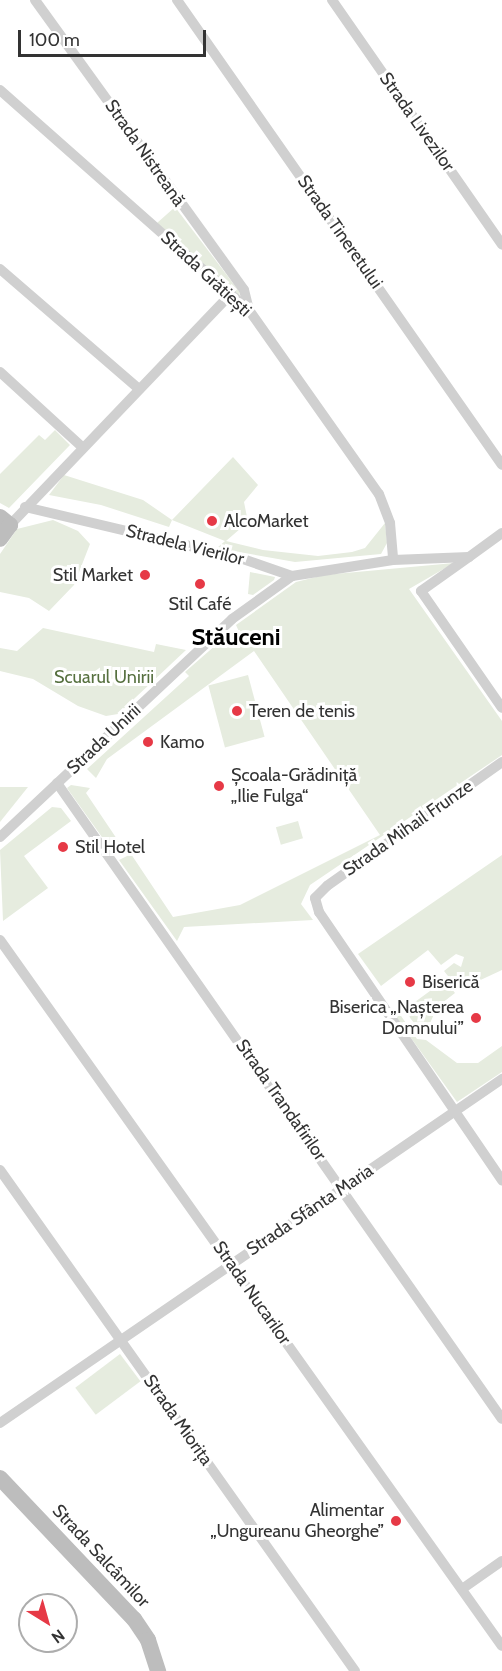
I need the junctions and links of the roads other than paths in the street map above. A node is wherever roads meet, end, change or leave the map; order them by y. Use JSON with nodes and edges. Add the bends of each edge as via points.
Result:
{"nodes":[{"id":1,"x":35,"y":0,"type":"edge"},
{"id":2,"x":177,"y":0,"type":"edge"},
{"id":3,"x":332,"y":0,"type":"edge"},
{"id":4,"x":0,"y":90,"type":"edge"},
{"id":5,"x":502,"y":245,"type":"edge"},
{"id":6,"x":0,"y":269,"type":"edge"},
{"id":7,"x":231,"y":294,"type":"junction"},
{"id":8,"x":249,"y":310,"type":"junction"},
{"id":9,"x":0,"y":372,"type":"edge"},
{"id":10,"x":140,"y":389,"type":"junction"},
{"id":11,"x":82,"y":447,"type":"junction"},
{"id":12,"x":502,"y":465,"type":"edge"},
{"id":13,"x":25,"y":507,"type":"junction"},
{"id":14,"x":3,"y":527,"type":"edge"},
{"id":15,"x":502,"y":533,"type":"edge"},
{"id":16,"x":469,"y":557,"type":"junction"},
{"id":17,"x":393,"y":560,"type":"junction"},
{"id":18,"x":292,"y":576,"type":"junction"},
{"id":19,"x":502,"y":708,"type":"edge"},
{"id":20,"x":502,"y":762,"type":"edge"},
{"id":21,"x":57,"y":783,"type":"junction"},
{"id":22,"x":0,"y":837,"type":"edge"},
{"id":23,"x":0,"y":940,"type":"edge"},
{"id":24,"x":502,"y":1079,"type":"edge"},
{"id":25,"x":454,"y":1112,"type":"junction"},
{"id":26,"x":0,"y":1170,"type":"edge"},
{"id":27,"x":502,"y":1180,"type":"edge"},
{"id":28,"x":342,"y":1188,"type":"junction"},
{"id":29,"x":231,"y":1264,"type":"junction"},
{"id":30,"x":121,"y":1341,"type":"junction"},
{"id":31,"x":502,"y":1419,"type":"edge"},
{"id":32,"x":0,"y":1423,"type":"edge"},
{"id":33,"x":0,"y":1478,"type":"edge"},
{"id":34,"x":502,"y":1561,"type":"edge"},
{"id":35,"x":462,"y":1589,"type":"junction"},
{"id":36,"x":502,"y":1646,"type":"edge"},
{"id":37,"x":158,"y":1671,"type":"edge"},
{"id":38,"x":355,"y":1671,"type":"edge"}],
"edges":[{"from":1,"to":8,"type":"street","name":"Strada Nistreană","via":[[243,290]]},
{"from":2,"to":12,"type":"street","name":"Strada Tineretului"},
{"from":3,"to":5,"type":"street","name":"Strada Livezilor"},
{"from":4,"to":7,"type":"street","name":"Strada Grătiești"},
{"from":6,"to":10,"type":"street"},
{"from":7,"to":8,"type":"street","name":"Strada Grătiești"},
{"from":7,"to":10,"type":"street"},
{"from":8,"to":17,"type":"street","name":"Strada Grătiești","via":[[379,494],[390,524]]},
{"from":9,"to":11,"type":"street"},
{"from":10,"to":11,"type":"street"},
{"from":11,"to":13,"type":"street"},
{"from":13,"to":14,"type":"street"},
{"from":13,"to":18,"type":"street","name":"Stradela Vierilor","via":[[240,558]]},
{"from":15,"to":16,"type":"street"},
{"from":16,"to":17,"type":"street","name":"Stradela Vierilor"},
{"from":16,"to":19,"type":"street","via":[[421,591]]},
{"from":17,"to":18,"type":"street","name":"Stradela Vierilor"},
{"from":18,"to":21,"type":"street","name":"Strada Unirii","via":[[226,624]]},
{"from":20,"to":25,"type":"street","name":"Strada Mihail Frunze","via":[[315,898],[319,912]]},
{"from":21,"to":22,"type":"street","name":"Strada Unirii"},
{"from":21,"to":28,"type":"street","name":"Strada Trandafirilor"},
{"from":23,"to":29,"type":"street","name":"Strada Nucarilor"},
{"from":24,"to":25,"type":"street","name":"Strada Sfânta Maria"},
{"from":25,"to":27,"type":"street"},
{"from":25,"to":28,"type":"street","name":"Strada Sfânta Maria"},
{"from":26,"to":30,"type":"street","name":"Strada Miorița"},
{"from":28,"to":29,"type":"street","name":"Strada Sfânta Maria"},
{"from":28,"to":31,"type":"street","name":"Strada Trandafirilor"},
{"from":29,"to":30,"type":"street","name":"Strada Sfânta Maria"},
{"from":29,"to":35,"type":"street","name":"Strada Nucarilor"},
{"from":30,"to":32,"type":"street","name":"Strada Sfânta Maria"},
{"from":30,"to":38,"type":"street","name":"Strada Miorița"},
{"from":33,"to":37,"type":"street","name":"Strada Salcâmilor","via":[[134,1619],[148,1640]]},
{"from":34,"to":35,"type":"street"},
{"from":35,"to":36,"type":"street","name":"Strada Nucarilor"}]}
